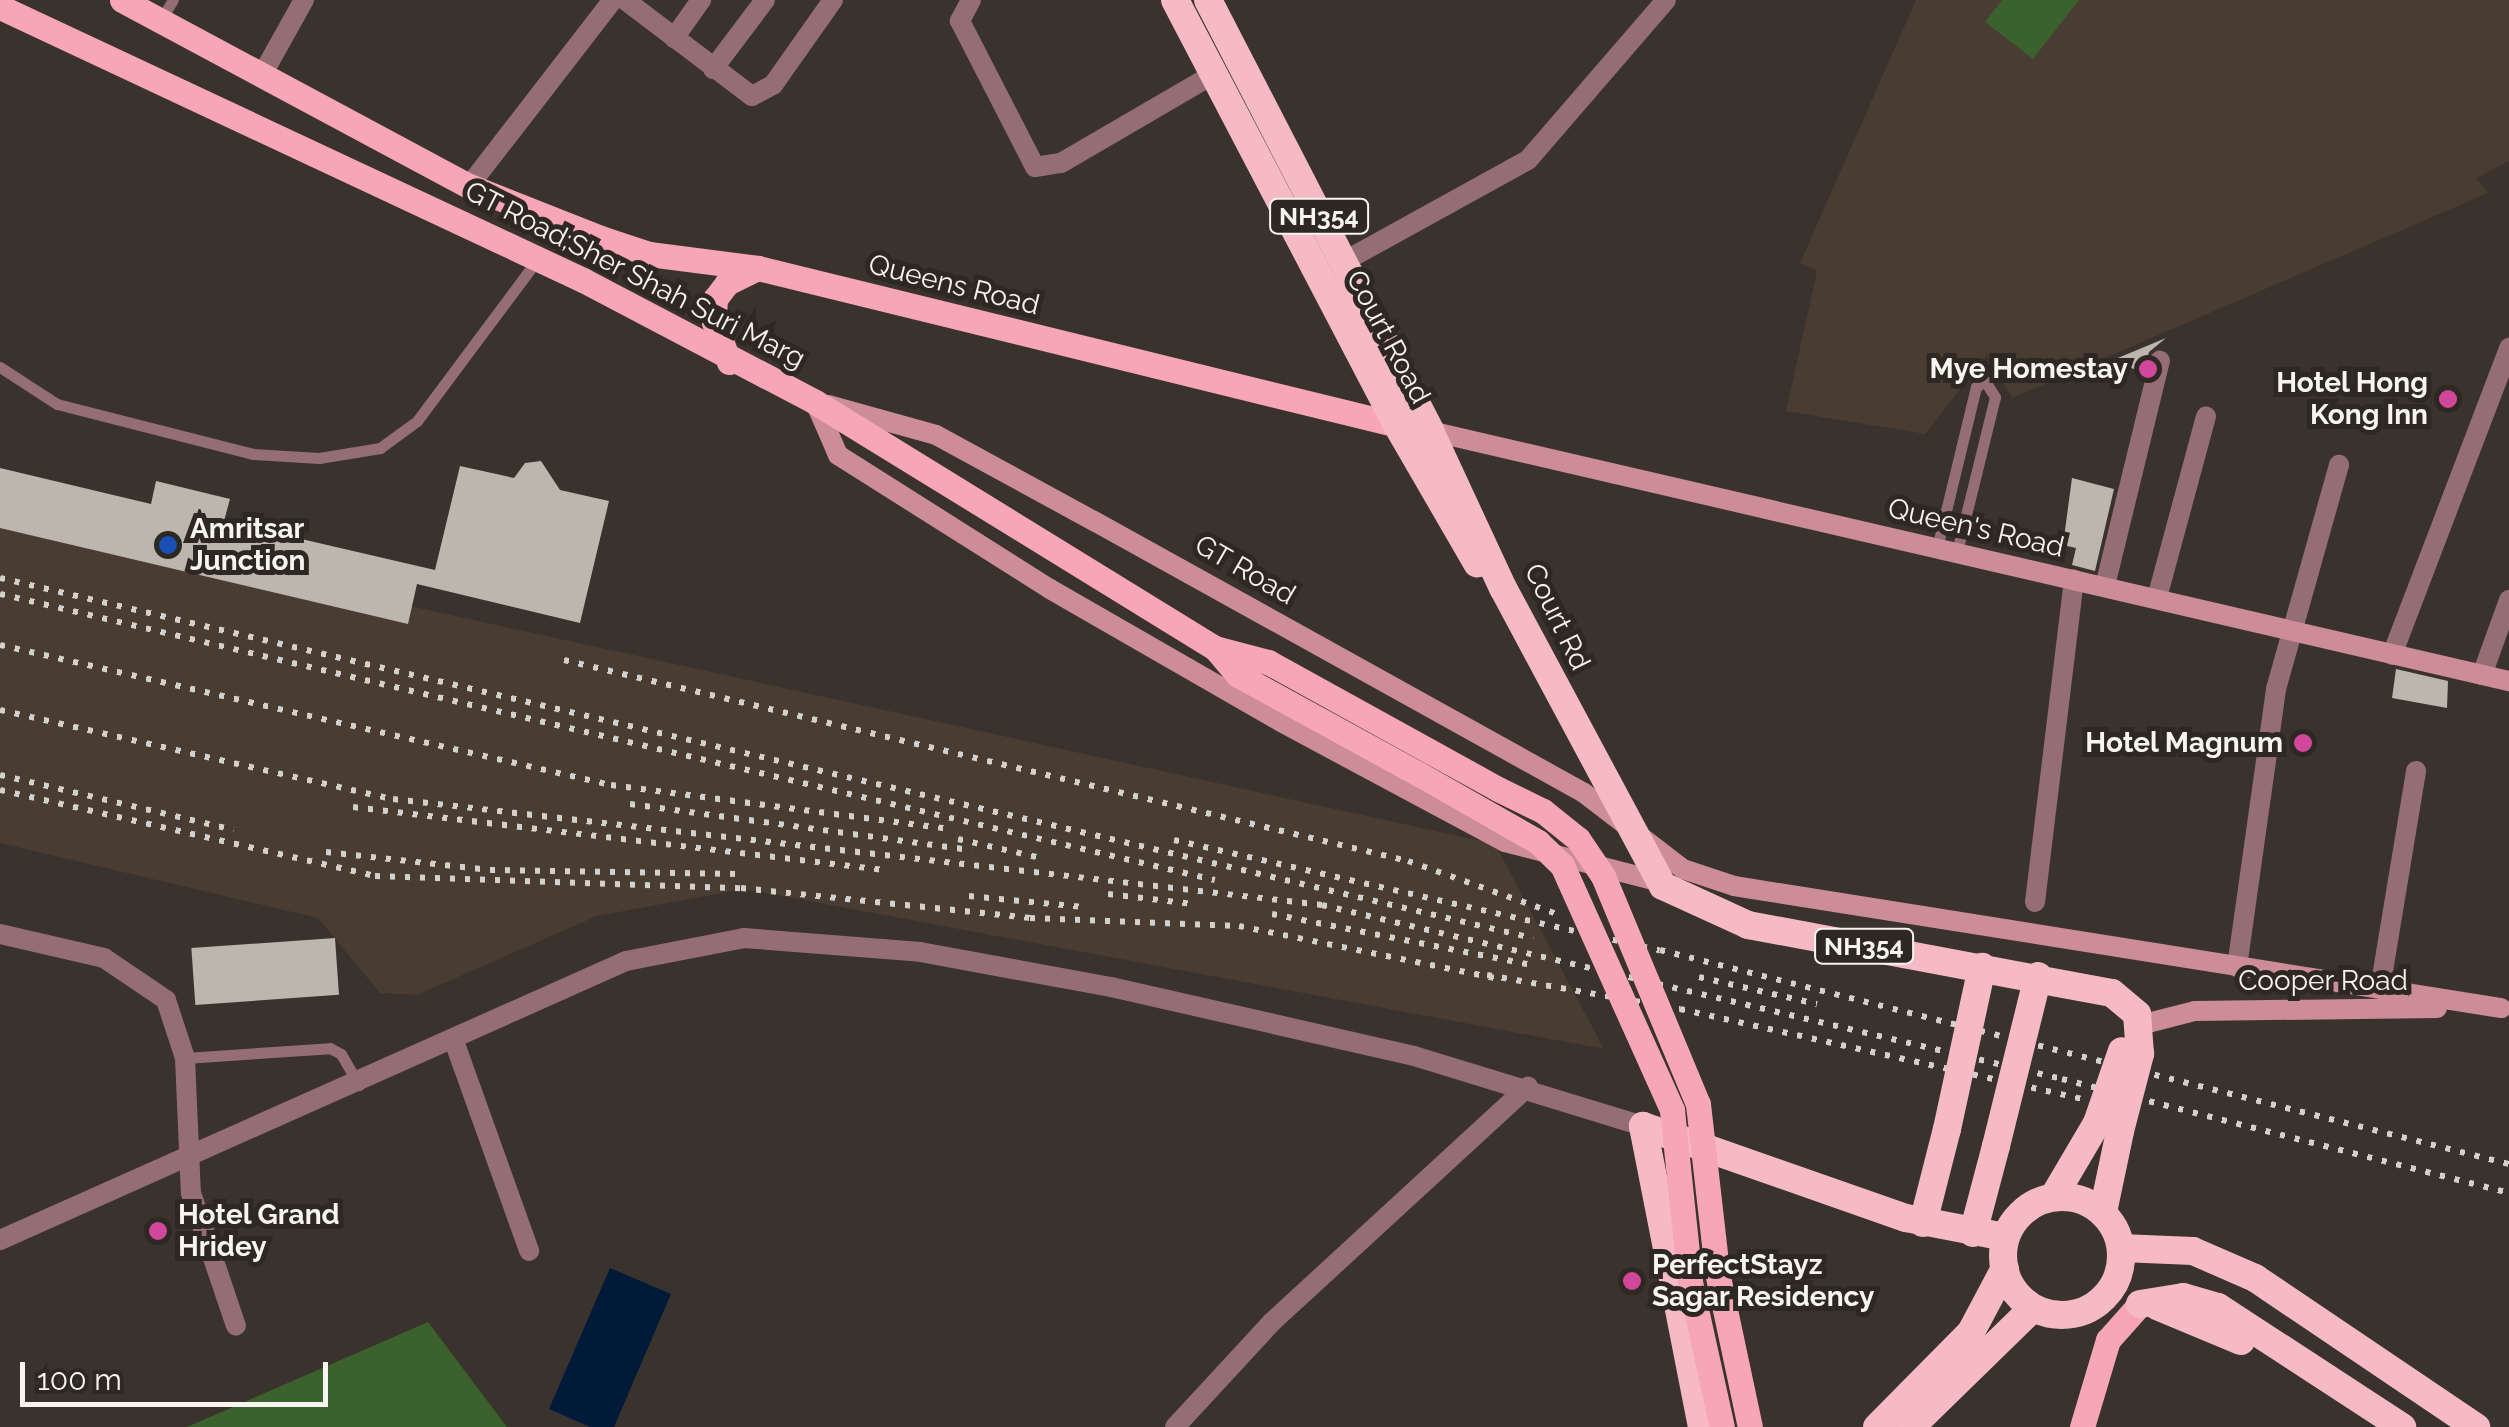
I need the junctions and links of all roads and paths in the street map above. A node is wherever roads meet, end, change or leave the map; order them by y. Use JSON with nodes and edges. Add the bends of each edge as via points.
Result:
{"nodes":[{"id":1,"x":122,"y":0,"type":"edge"},
{"id":2,"x":304,"y":0,"type":"edge"},
{"id":3,"x":626,"y":0,"type":"edge"},
{"id":4,"x":702,"y":0,"type":"edge"},
{"id":5,"x":764,"y":0,"type":"edge"},
{"id":6,"x":834,"y":0,"type":"edge"},
{"id":7,"x":971,"y":0,"type":"edge"},
{"id":8,"x":1175,"y":0,"type":"edge"},
{"id":9,"x":1208,"y":0,"type":"edge"},
{"id":10,"x":1666,"y":0,"type":"edge"},
{"id":11,"x":602,"y":4,"type":"edge"},
{"id":12,"x":0,"y":6,"type":"edge"},
{"id":13,"x":167,"y":9,"type":"edge"},
{"id":14,"x":674,"y":38,"type":"junction"},
{"id":15,"x":713,"y":69,"type":"junction"},
{"id":16,"x":1214,"y":74,"type":"junction"},
{"id":17,"x":262,"y":75,"type":"junction"},
{"id":18,"x":469,"y":186,"type":"junction"},
{"id":19,"x":600,"y":238,"type":"junction"},
{"id":20,"x":537,"y":260,"type":"junction"},
{"id":21,"x":1343,"y":262,"type":"junction"},
{"id":22,"x":758,"y":268,"type":"junction"},
{"id":23,"x":583,"y":280,"type":"junction"},
{"id":24,"x":2509,"y":348,"type":"edge"},
{"id":25,"x":2160,"y":361,"type":"dead end"},
{"id":26,"x":728,"y":362,"type":"junction"},
{"id":27,"x":0,"y":367,"type":"edge"},
{"id":28,"x":814,"y":402,"type":"junction"},
{"id":29,"x":2206,"y":417,"type":"dead end"},
{"id":30,"x":1397,"y":425,"type":"junction"},
{"id":31,"x":1430,"y":431,"type":"junction"},
{"id":32,"x":2339,"y":465,"type":"dead end"},
{"id":33,"x":1947,"y":550,"type":"junction"},
{"id":34,"x":2074,"y":579,"type":"junction"},
{"id":35,"x":2105,"y":586,"type":"junction"},
{"id":36,"x":1503,"y":588,"type":"junction"},
{"id":37,"x":2157,"y":598,"type":"junction"},
{"id":38,"x":2509,"y":600,"type":"edge"},
{"id":39,"x":2290,"y":630,"type":"junction"},
{"id":40,"x":1215,"y":648,"type":"junction"},
{"id":41,"x":2392,"y":655,"type":"junction"},
{"id":42,"x":2482,"y":675,"type":"junction"},
{"id":43,"x":2509,"y":681,"type":"edge"},
{"id":44,"x":2416,"y":771,"type":"dead end"},
{"id":45,"x":1628,"y":830,"type":"junction"},
{"id":46,"x":1662,"y":884,"type":"junction"},
{"id":47,"x":2035,"y":902,"type":"dead end"},
{"id":48,"x":0,"y":934,"type":"edge"},
{"id":49,"x":2237,"y":966,"type":"junction"},
{"id":50,"x":1982,"y":967,"type":"junction"},
{"id":51,"x":2038,"y":976,"type":"junction"},
{"id":52,"x":2380,"y":989,"type":"junction"},
{"id":53,"x":2505,"y":1008,"type":"edge"},
{"id":54,"x":454,"y":1041,"type":"junction"},
{"id":55,"x":2134,"y":1043,"type":"junction"},
{"id":56,"x":185,"y":1058,"type":"junction"},
{"id":57,"x":359,"y":1085,"type":"junction"},
{"id":58,"x":1528,"y":1086,"type":"junction"},
{"id":59,"x":1643,"y":1126,"type":"junction"},
{"id":60,"x":2109,"y":1127,"type":"junction"},
{"id":61,"x":186,"y":1162,"type":"junction"},
{"id":62,"x":2054,"y":1196,"type":"junction"},
{"id":63,"x":2103,"y":1212,"type":"junction"},
{"id":64,"x":1923,"y":1223,"type":"junction"},
{"id":65,"x":1973,"y":1234,"type":"junction"},
{"id":66,"x":2004,"y":1236,"type":"junction"},
{"id":67,"x":0,"y":1240,"type":"edge"},
{"id":68,"x":2121,"y":1248,"type":"junction"},
{"id":69,"x":2172,"y":1248,"type":"junction"},
{"id":70,"x":529,"y":1250,"type":"dead end"},
{"id":71,"x":2004,"y":1268,"type":"junction"},
{"id":72,"x":2140,"y":1304,"type":"junction"},
{"id":73,"x":2033,"y":1308,"type":"junction"},
{"id":74,"x":236,"y":1326,"type":"dead end"},
{"id":75,"x":1175,"y":1427,"type":"edge"},
{"id":76,"x":1702,"y":1427,"type":"edge"},
{"id":77,"x":1722,"y":1427,"type":"edge"},
{"id":78,"x":1750,"y":1427,"type":"edge"},
{"id":79,"x":1877,"y":1427,"type":"edge"},
{"id":80,"x":1911,"y":1427,"type":"edge"},
{"id":81,"x":2082,"y":1427,"type":"edge"},
{"id":82,"x":2372,"y":1427,"type":"edge"},
{"id":83,"x":2402,"y":1427,"type":"edge"},
{"id":84,"x":2444,"y":1427,"type":"edge"},
{"id":85,"x":2476,"y":1427,"type":"edge"}],
"edges":[{"from":1,"to":13,"type":"main road","name":"GT Road;Sher Shah Suri Marg"},
{"from":2,"to":17,"type":"street"},
{"from":3,"to":14,"type":"street"},
{"from":4,"to":14,"type":"street"},
{"from":5,"to":15,"type":"street"},
{"from":6,"to":15,"type":"street","via":[[765,92],[743,93]]},
{"from":7,"to":16,"type":"street","via":[[960,21],[1035,167],[1061,163]]},
{"from":8,"to":16,"type":"highway","name":"Court Road","number":"NH354"},
{"from":9,"to":21,"type":"highway","name":"Court Road","number":"NH354"},
{"from":10,"to":21,"type":"street","via":[[1528,160]]},
{"from":11,"to":18,"type":"street"},
{"from":12,"to":20,"type":"main road","name":"GT Road;Sher Shah Suri Marg"},
{"from":13,"to":17,"type":"main road","name":"GT Road;Sher Shah Suri Marg"},
{"from":14,"to":15,"type":"street"},
{"from":16,"to":30,"type":"highway","name":"Court Road","number":"NH354"},
{"from":17,"to":18,"type":"main road","name":"GT Road;Sher Shah Suri Marg"},
{"from":18,"to":19,"type":"main road","name":"Queens Road"},
{"from":19,"to":22,"type":"main road","name":"Queens Road","via":[[649,254]]},
{"from":19,"to":23,"type":"main road"},
{"from":20,"to":23,"type":"main road","name":"GT Road;Sher Shah Suri Marg"},
{"from":20,"to":27,"type":"lane","via":[[417,421],[380,448],[319,458],[253,454],[57,404]]},
{"from":21,"to":31,"type":"highway","name":"Court Road","number":"NH354"},
{"from":22,"to":26,"type":"main road","via":[[727,284],[715,299],[714,322]]},
{"from":22,"to":30,"type":"main road","name":"Queens Road"},
{"from":23,"to":26,"type":"main road","name":"GT Road;Sher Shah Suri Marg"},
{"from":24,"to":41,"type":"street"},
{"from":25,"to":35,"type":"street"},
{"from":26,"to":28,"type":"main road","name":"GT Road;Sher Shah Suri Marg"},
{"from":28,"to":40,"type":"main road","name":"GT Road;Sher Shah Suri Marg"},
{"from":28,"to":45,"type":"main road","name":"GT Road","via":[[936,435],[1584,794]]},
{"from":28,"to":46,"type":"main road","via":[[838,455],[1050,589],[1280,722],[1505,842]]},
{"from":29,"to":37,"type":"street"},
{"from":30,"to":31,"type":"main road","name":"Queens Road"},
{"from":30,"to":36,"type":"highway","name":"Court Road","number":"NH354","via":[[1479,567]]},
{"from":31,"to":33,"type":"main road","name":"Queen's Road"},
{"from":31,"to":36,"type":"highway","name":"Court Rd","number":"NH354"},
{"from":32,"to":39,"type":"street"},
{"from":33,"to":33,"type":"lane","via":[[1976,387],[1985,380],[1995,397]]},
{"from":33,"to":34,"type":"main road","name":"Queen's Road"},
{"from":34,"to":35,"type":"main road","name":"Queen's Road"},
{"from":34,"to":47,"type":"street"},
{"from":35,"to":37,"type":"main road","name":"Queen's Road"},
{"from":36,"to":45,"type":"highway","name":"Court Rd","number":"NH354"},
{"from":37,"to":39,"type":"main road","name":"Queen's Road"},
{"from":38,"to":42,"type":"street"},
{"from":39,"to":41,"type":"main road","name":"Queen's Road"},
{"from":39,"to":49,"type":"street","via":[[2260,767]]},
{"from":40,"to":77,"type":"main road","bridge":true,"via":[[1238,674],[1538,842],[1562,865],[1672,1110],[1690,1282]]},
{"from":40,"to":78,"type":"main road","bridge":true,"via":[[1268,662],[1543,811],[1578,838],[1603,876],[1698,1104],[1716,1272]]},
{"from":41,"to":42,"type":"main road","name":"Queen's Road"},
{"from":42,"to":43,"type":"main road","name":"Queen's Road"},
{"from":44,"to":52,"type":"street"},
{"from":45,"to":46,"type":"highway","number":"NH354"},
{"from":45,"to":49,"type":"main road","name":"GT Road","via":[[1683,869],[1734,886]]},
{"from":46,"to":50,"type":"highway","number":"NH354","via":[[1748,925]]},
{"from":48,"to":56,"type":"street","via":[[104,958],[141,977],[166,1000]]},
{"from":49,"to":52,"type":"main road","name":"GT Road"},
{"from":50,"to":51,"type":"highway","number":"NH354"},
{"from":50,"to":64,"type":"highway","bridge":true},
{"from":51,"to":55,"type":"highway","number":"NH354","via":[[2112,993]]},
{"from":51,"to":65,"type":"highway","bridge":true},
{"from":52,"to":53,"type":"main road","name":"GT Road"},
{"from":53,"to":55,"type":"main road","name":"Cooper Road","via":[[2195,1011]]},
{"from":54,"to":57,"type":"street"},
{"from":54,"to":58,"type":"street","via":[[626,962],[744,938],[920,952],[1111,987]]},
{"from":54,"to":70,"type":"street"},
{"from":55,"to":60,"type":"highway","number":"NH354","bridge":true},
{"from":56,"to":57,"type":"lane","via":[[330,1048]]},
{"from":56,"to":61,"type":"street"},
{"from":57,"to":61,"type":"street"},
{"from":58,"to":59,"type":"street"},
{"from":58,"to":75,"type":"street","via":[[1272,1322]]},
{"from":59,"to":64,"type":"highway"},
{"from":59,"to":76,"type":"highway"},
{"from":60,"to":62,"type":"highway","number":"NH354"},
{"from":60,"to":63,"type":"highway","number":"NH354"},
{"from":61,"to":67,"type":"street"},
{"from":61,"to":74,"type":"street"},
{"from":62,"to":63,"type":"highway","via":[[2089,1201]]},
{"from":62,"to":66,"type":"highway","number":"NH354","via":[[2019,1214]]},
{"from":63,"to":68,"type":"highway"},
{"from":64,"to":65,"type":"highway"},
{"from":65,"to":66,"type":"highway"},
{"from":66,"to":71,"type":"highway"},
{"from":68,"to":69,"type":"highway"},
{"from":68,"to":73,"type":"highway","via":[[2117,1279],[2092,1308],[2052,1315]]},
{"from":69,"to":84,"type":"highway","via":[[2258,1295]]},
{"from":69,"to":85,"type":"highway","via":[[2214,1258],[2287,1296]]},
{"from":71,"to":73,"type":"highway","via":[[2018,1296]]},
{"from":71,"to":79,"type":"highway","via":[[1983,1317]]},
{"from":72,"to":81,"type":"main road","via":[[2108,1340]]},
{"from":72,"to":82,"type":"highway","via":[[2220,1330]]},
{"from":72,"to":83,"type":"highway","via":[[2183,1297],[2218,1308]]},
{"from":73,"to":80,"type":"highway"}]}
